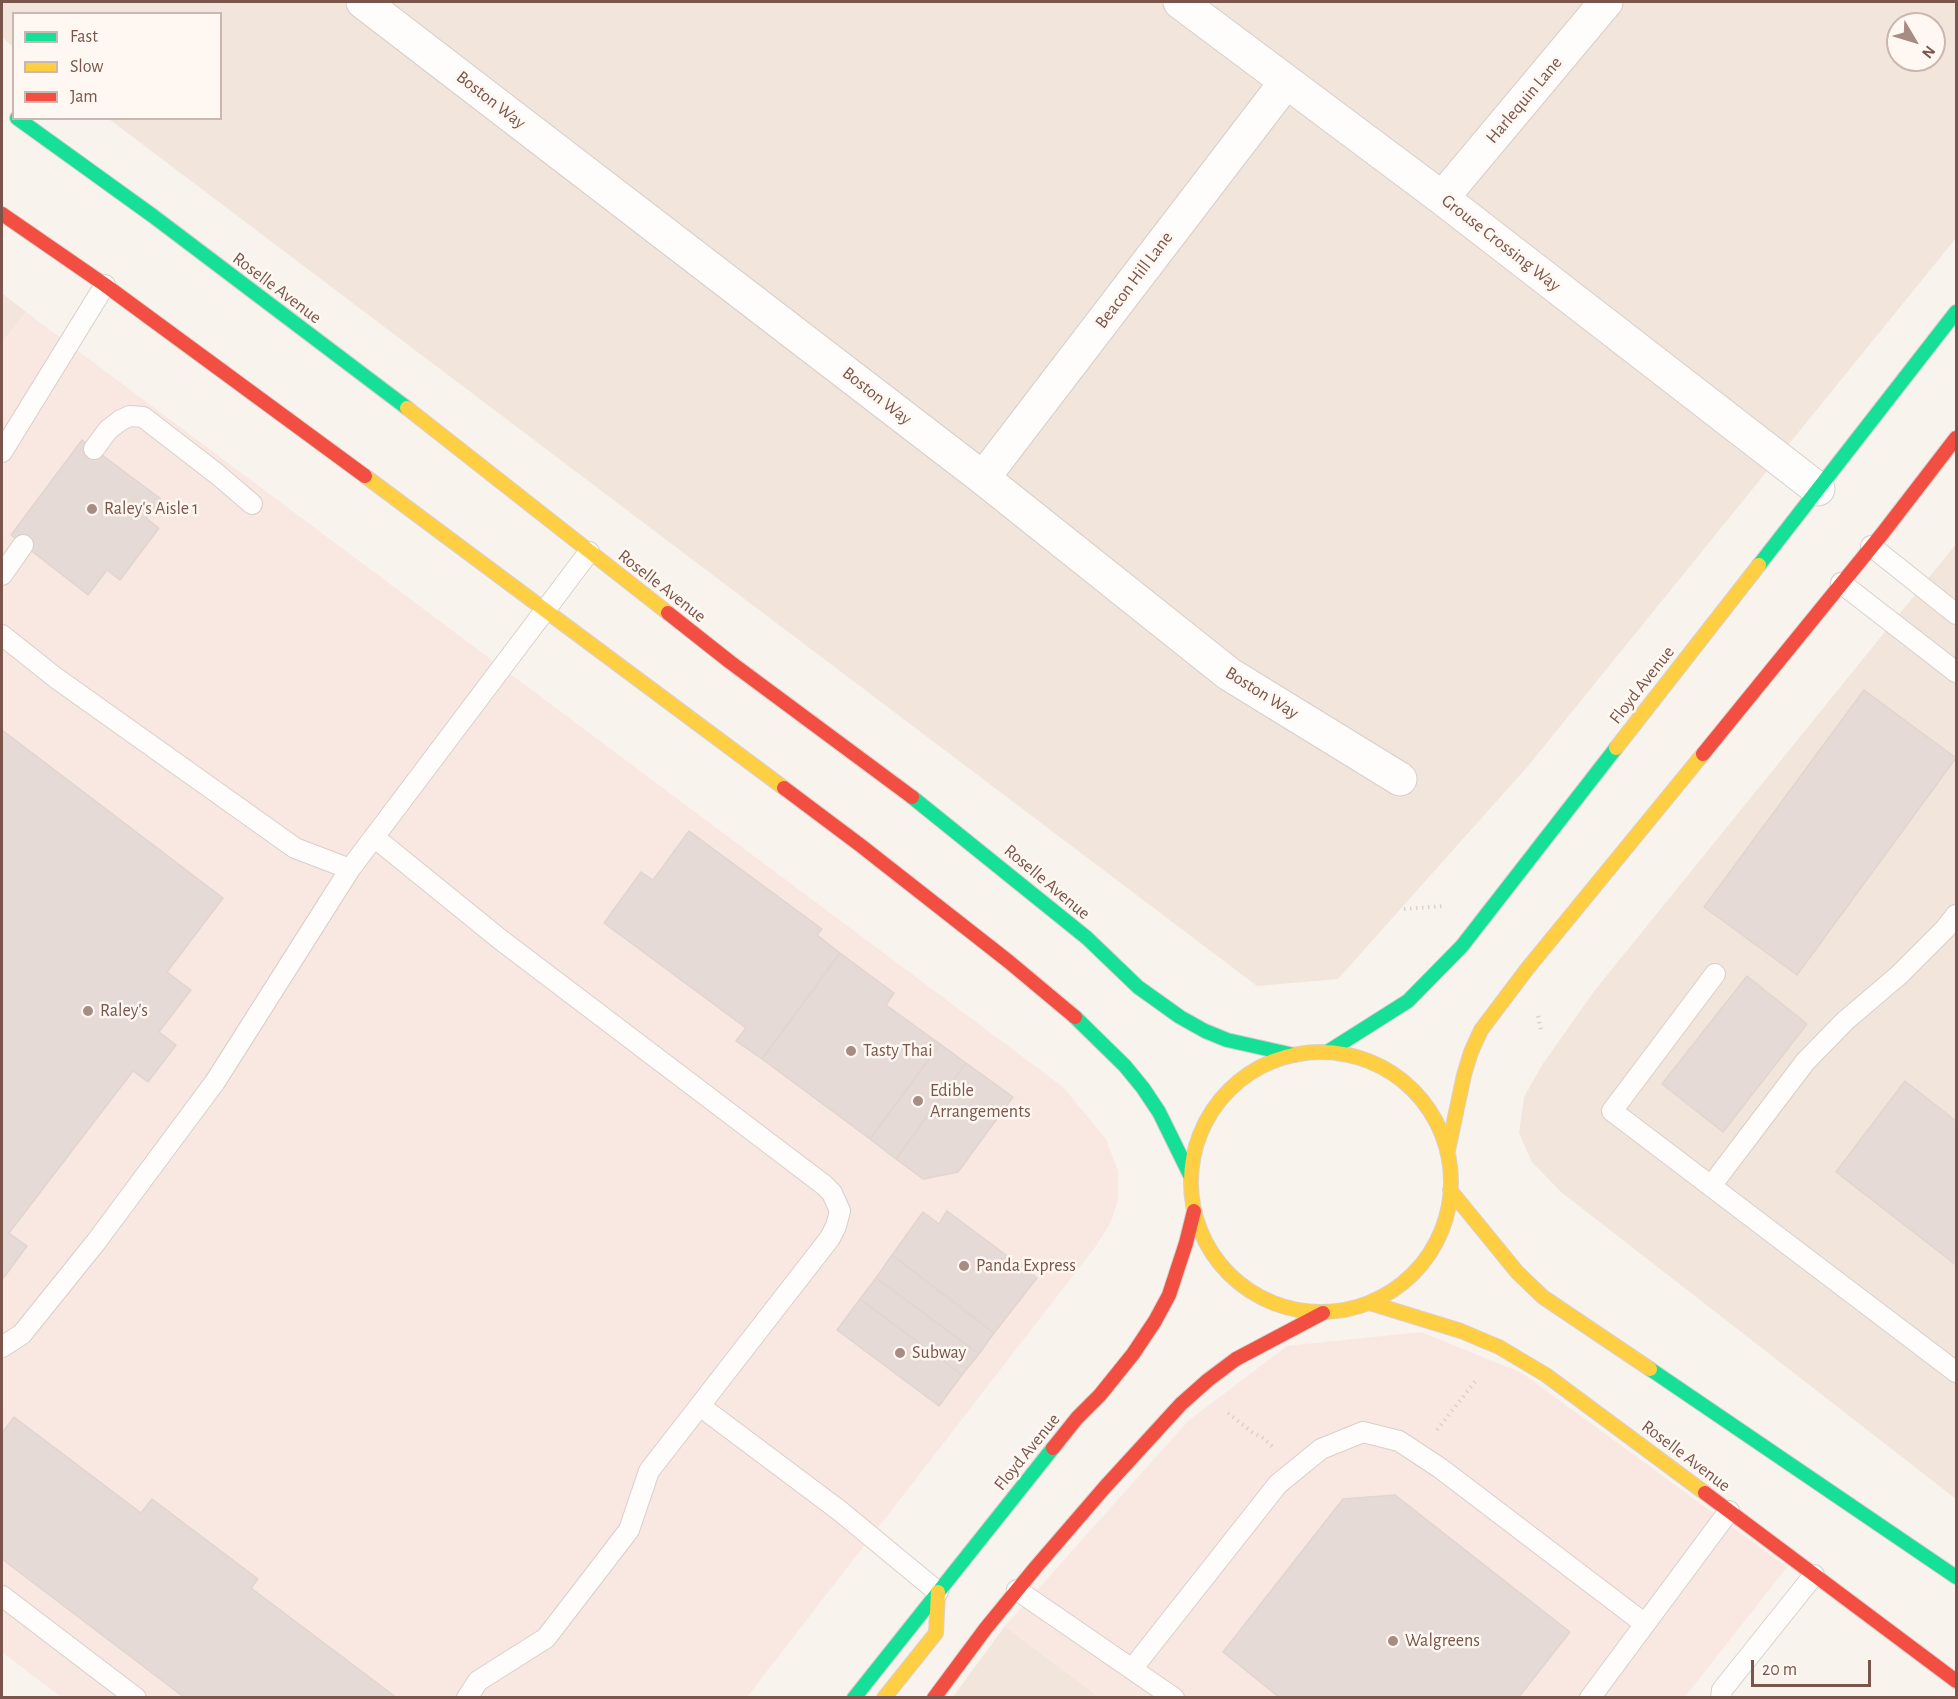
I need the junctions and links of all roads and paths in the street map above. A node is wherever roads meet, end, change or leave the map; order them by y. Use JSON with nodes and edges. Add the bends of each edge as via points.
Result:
{"nodes":[{"id":1,"x":363,"y":2,"type":"edge"},
{"id":2,"x":1180,"y":2,"type":"edge"},
{"id":3,"x":1606,"y":2,"type":"edge"},
{"id":4,"x":1286,"y":82,"type":"junction"},
{"id":5,"x":20,"y":120,"type":"edge"},
{"id":6,"x":1442,"y":198,"type":"junction"},
{"id":7,"x":2,"y":214,"type":"edge"},
{"id":8,"x":105,"y":285,"type":"junction"},
{"id":9,"x":1956,"y":312,"type":"edge"},
{"id":10,"x":1956,"y":438,"type":"edge"},
{"id":11,"x":94,"y":449,"type":"dead end"},
{"id":12,"x":2,"y":452,"type":"edge"},
{"id":13,"x":983,"y":478,"type":"junction"},
{"id":14,"x":1818,"y":489,"type":"junction"},
{"id":15,"x":252,"y":504,"type":"dead end"},
{"id":16,"x":23,"y":545,"type":"dead end"},
{"id":17,"x":1871,"y":546,"type":"junction"},
{"id":18,"x":589,"y":552,"type":"junction"},
{"id":19,"x":2,"y":575,"type":"edge"},
{"id":20,"x":1841,"y":583,"type":"junction"},
{"id":21,"x":546,"y":610,"type":"junction"},
{"id":22,"x":1956,"y":614,"type":"edge"},
{"id":23,"x":2,"y":635,"type":"edge"},
{"id":24,"x":1956,"y":672,"type":"edge"},
{"id":25,"x":1400,"y":778,"type":"dead end"},
{"id":26,"x":374,"y":837,"type":"junction"},
{"id":27,"x":350,"y":869,"type":"junction"},
{"id":28,"x":1956,"y":915,"type":"edge"},
{"id":29,"x":1715,"y":974,"type":"dead end"},
{"id":30,"x":1329,"y":1051,"type":"junction"},
{"id":31,"x":1294,"y":1055,"type":"junction"},
{"id":32,"x":1448,"y":1150,"type":"junction"},
{"id":33,"x":1191,"y":1177,"type":"junction"},
{"id":34,"x":1711,"y":1186,"type":"junction"},
{"id":35,"x":1450,"y":1190,"type":"junction"},
{"id":36,"x":1194,"y":1211,"type":"junction"},
{"id":37,"x":1370,"y":1303,"type":"junction"},
{"id":38,"x":1323,"y":1313,"type":"junction"},
{"id":39,"x":2,"y":1347,"type":"edge"},
{"id":40,"x":1956,"y":1372,"type":"edge"},
{"id":41,"x":1477,"y":1379,"type":"dead end"},
{"id":42,"x":700,"y":1406,"type":"junction"},
{"id":43,"x":1228,"y":1413,"type":"dead end"},
{"id":44,"x":1437,"y":1430,"type":"dead end"},
{"id":45,"x":1278,"y":1452,"type":"dead end"},
{"id":46,"x":1729,"y":1511,"type":"junction"},
{"id":47,"x":1814,"y":1575,"type":"junction"},
{"id":48,"x":1956,"y":1577,"type":"edge"},
{"id":49,"x":1017,"y":1590,"type":"junction"},
{"id":50,"x":938,"y":1592,"type":"junction"},
{"id":51,"x":2,"y":1596,"type":"edge"},
{"id":52,"x":1644,"y":1624,"type":"junction"},
{"id":53,"x":1132,"y":1669,"type":"junction"},
{"id":54,"x":1956,"y":1681,"type":"edge"},
{"id":55,"x":136,"y":1698,"type":"edge"},
{"id":56,"x":467,"y":1698,"type":"edge"},
{"id":57,"x":854,"y":1698,"type":"edge"},
{"id":58,"x":884,"y":1698,"type":"edge"},
{"id":59,"x":934,"y":1698,"type":"edge"},
{"id":60,"x":1174,"y":1698,"type":"edge"},
{"id":61,"x":1590,"y":1698,"type":"edge"},
{"id":62,"x":1721,"y":1698,"type":"edge"}],
"edges":[{"from":1,"to":13,"type":"street","name":"Boston Way"},
{"from":2,"to":4,"type":"street","name":"Grouse Crossing Way"},
{"from":3,"to":6,"type":"street","name":"Harlequin Lane"},
{"from":4,"to":6,"type":"street","name":"Grouse Crossing Way"},
{"from":4,"to":13,"type":"street","name":"Beacon Hill Lane"},
{"from":5,"to":18,"type":"main road","name":"Roselle Avenue","via":[[456,445]]},
{"from":6,"to":14,"type":"street","name":"Grouse Crossing Way"},
{"from":7,"to":8,"type":"main road"},
{"from":8,"to":12,"type":"lane"},
{"from":8,"to":21,"type":"main road"},
{"from":9,"to":14,"type":"main road","name":"Floyd Avenue"},
{"from":10,"to":17,"type":"main road"},
{"from":11,"to":15,"type":"lane","via":[[121,420],[143,417]]},
{"from":13,"to":25,"type":"street","name":"Boston Way","via":[[1229,674]]},
{"from":14,"to":30,"type":"main road","name":"Floyd Avenue","via":[[1462,946],[1408,1001]]},
{"from":16,"to":19,"type":"lane"},
{"from":17,"to":20,"type":"main road"},
{"from":17,"to":22,"type":"lane"},
{"from":18,"to":21,"type":"lane"},
{"from":18,"to":31,"type":"main road","name":"Roselle Avenue","via":[[990,858],[1080,932],[1138,987],[1180,1017],[1227,1040]]},
{"from":20,"to":24,"type":"lane"},
{"from":20,"to":32,"type":"main road","via":[[1481,1030],[1464,1075]]},
{"from":21,"to":26,"type":"lane"},
{"from":21,"to":33,"type":"main road","via":[[860,845],[1075,1017],[1143,1088]]},
{"from":23,"to":27,"type":"lane","via":[[56,678],[295,848]]},
{"from":26,"to":27,"type":"lane"},
{"from":26,"to":42,"type":"lane","via":[[501,940],[832,1193],[840,1211],[830,1238]]},
{"from":27,"to":39,"type":"lane","via":[[215,1082],[79,1265],[22,1334]]},
{"from":28,"to":34,"type":"lane","via":[[1899,975],[1805,1062]]},
{"from":29,"to":34,"type":"lane","via":[[1612,1111]]},
{"from":30,"to":31,"type":"main road"},
{"from":30,"to":32,"type":"main road","via":[[1358,1057],[1398,1077],[1429,1109]]},
{"from":31,"to":33,"type":"main road","via":[[1267,1064],[1222,1098],[1206,1122]]},
{"from":32,"to":35,"type":"main road"},
{"from":33,"to":36,"type":"main road"},
{"from":34,"to":40,"type":"lane"},
{"from":35,"to":37,"type":"main road","via":[[1442,1231],[1428,1256],[1392,1292]]},
{"from":35,"to":48,"type":"main road","via":[[1517,1272],[1543,1297]]},
{"from":36,"to":38,"type":"main road","via":[[1208,1248],[1241,1285],[1284,1307]]},
{"from":36,"to":50,"type":"main road","name":"Floyd Avenue","via":[[1178,1270],[1155,1321],[1118,1373],[1077,1418]]},
{"from":37,"to":38,"type":"main road"},
{"from":37,"to":46,"type":"main road","name":"Roselle Avenue","via":[[1461,1331],[1522,1359]]},
{"from":38,"to":49,"type":"main road","via":[[1246,1353],[1181,1404]]},
{"from":41,"to":44,"type":"path"},
{"from":42,"to":50,"type":"lane","via":[[840,1511]]},
{"from":42,"to":56,"type":"lane","via":[[649,1471],[629,1530],[546,1638],[478,1680]]},
{"from":43,"to":45,"type":"path"},
{"from":46,"to":47,"type":"main road","name":"Roselle Avenue"},
{"from":46,"to":52,"type":"lane"},
{"from":47,"to":54,"type":"main road","name":"Roselle Avenue"},
{"from":47,"to":62,"type":"lane","via":[[1722,1690]]},
{"from":49,"to":53,"type":"lane"},
{"from":49,"to":59,"type":"main road"},
{"from":50,"to":57,"type":"main road","name":"Floyd Avenue"},
{"from":50,"to":58,"type":"main road","via":[[936,1633]]},
{"from":51,"to":55,"type":"lane"},
{"from":52,"to":53,"type":"lane","via":[[1440,1468],[1399,1441],[1362,1432],[1321,1449],[1278,1484]]},
{"from":52,"to":61,"type":"lane"},
{"from":53,"to":60,"type":"lane"}]}
